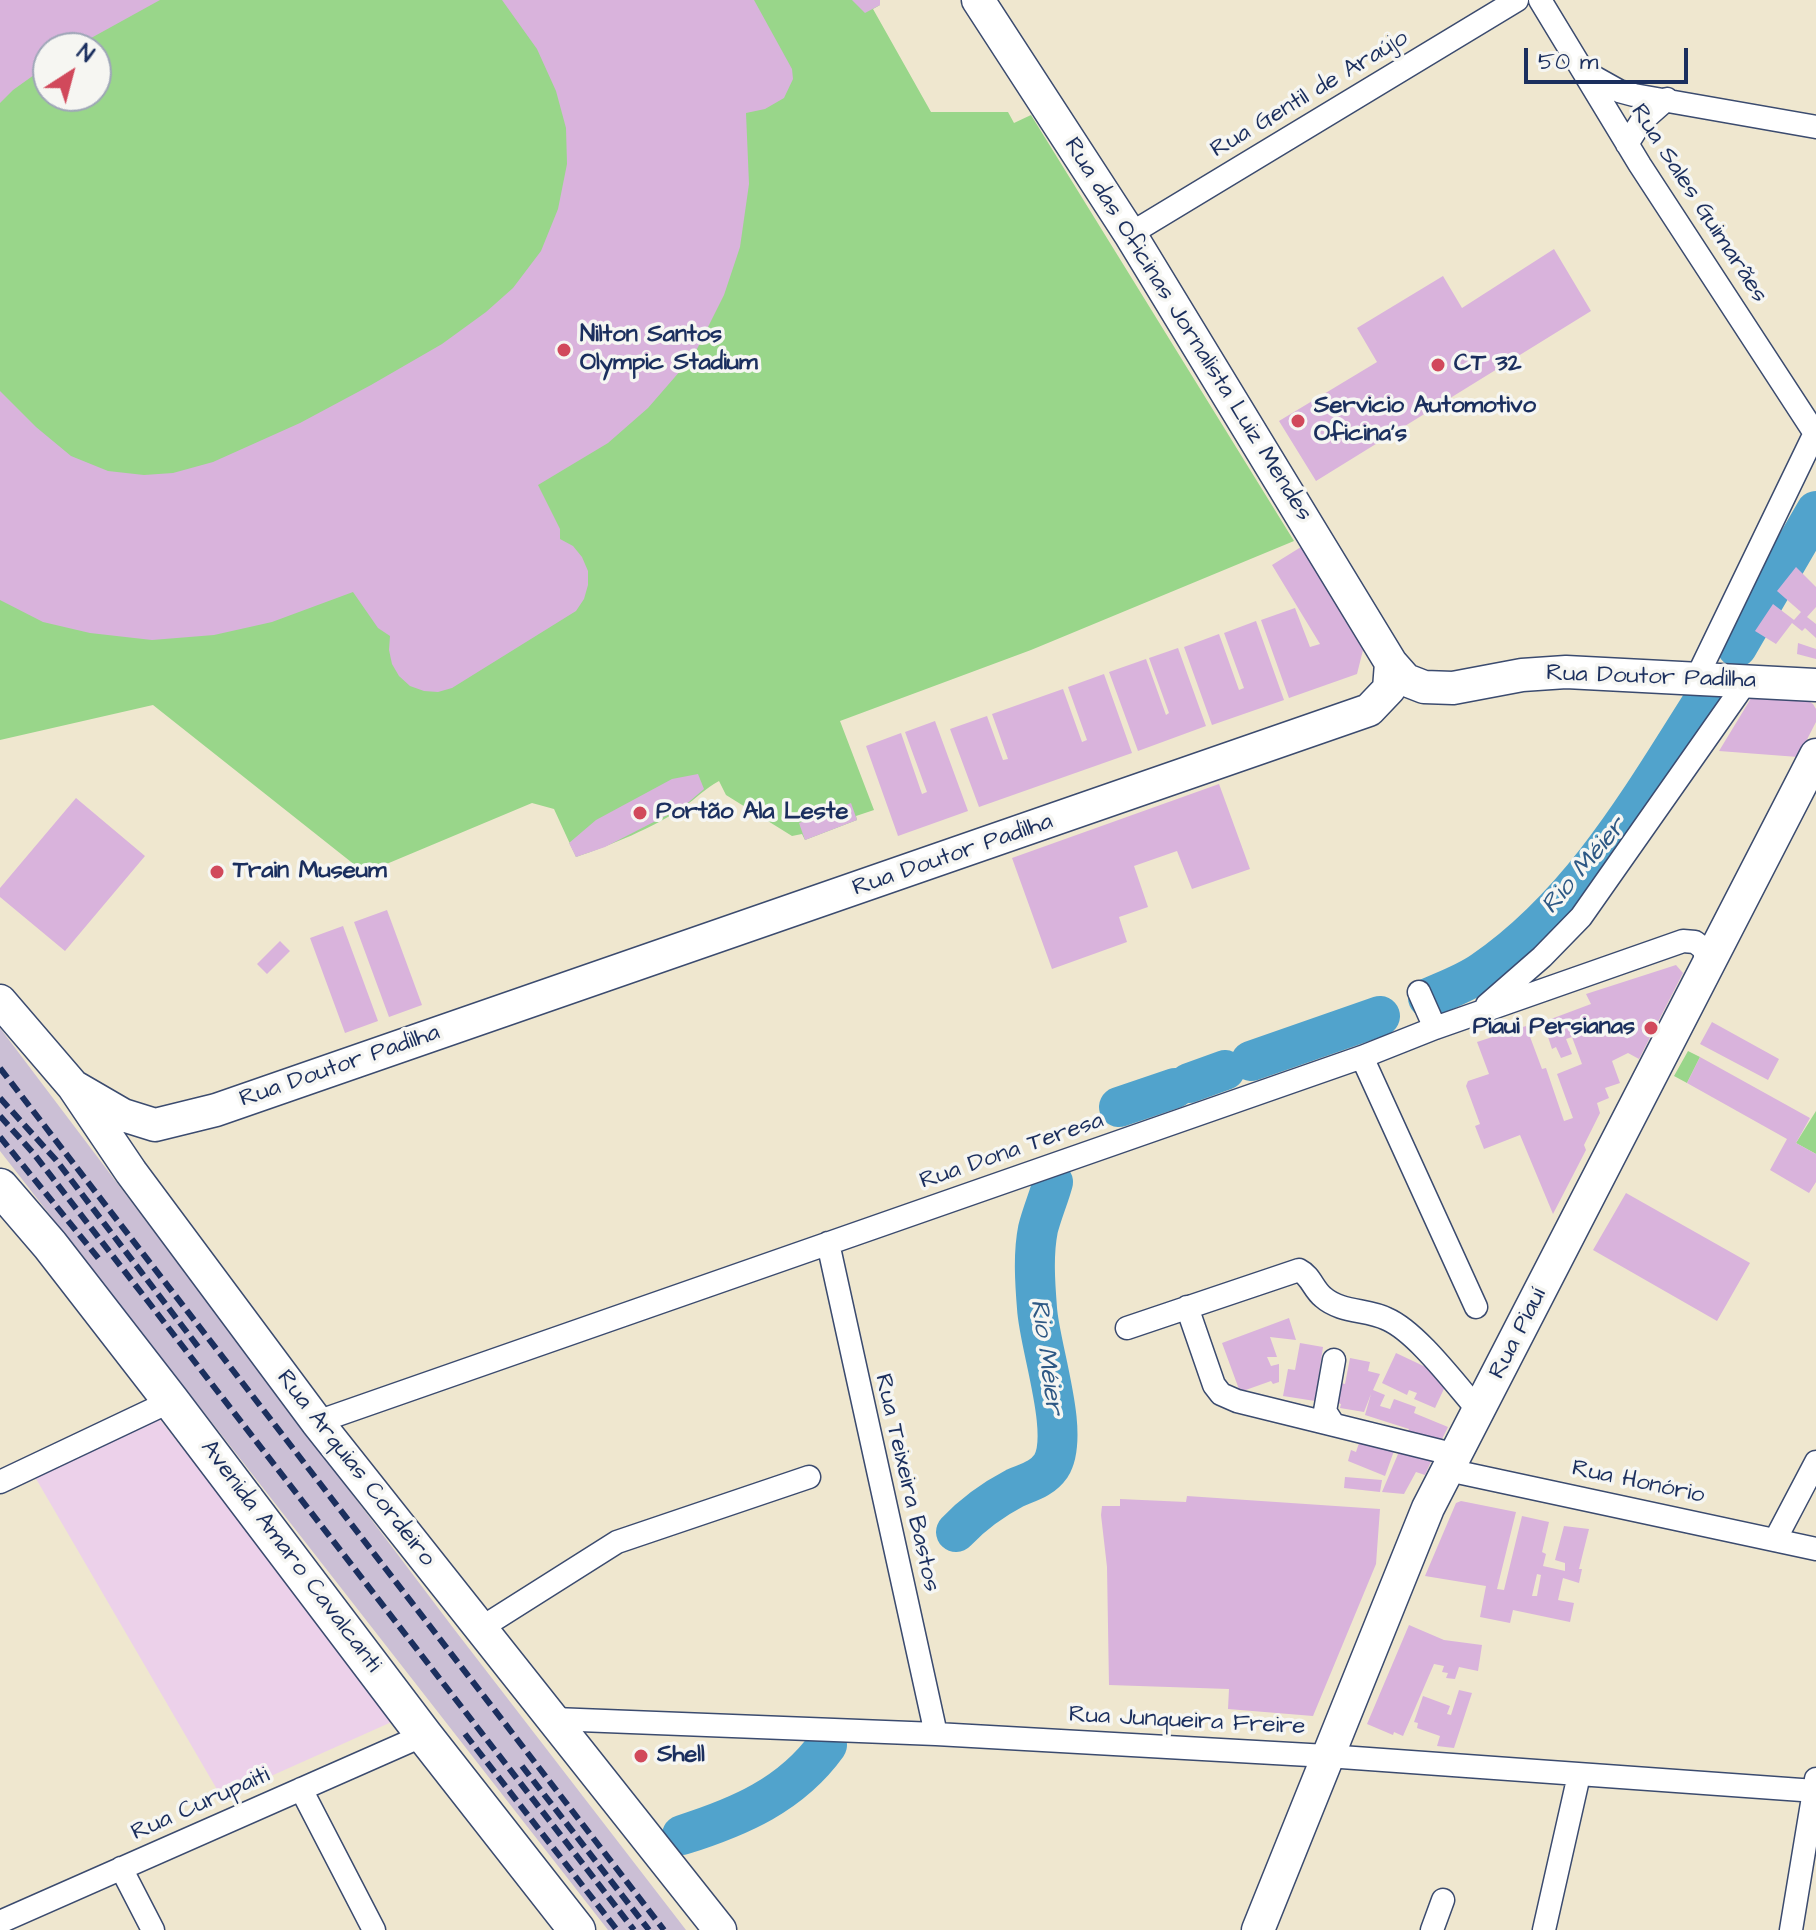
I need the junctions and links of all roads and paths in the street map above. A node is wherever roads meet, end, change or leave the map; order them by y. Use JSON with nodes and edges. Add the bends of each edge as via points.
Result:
{"nodes":[{"id":1,"x":978,"y":0,"type":"edge"},
{"id":2,"x":1517,"y":0,"type":"edge"},
{"id":3,"x":1540,"y":0,"type":"edge"},
{"id":4,"x":1584,"y":72,"type":"junction"},
{"id":5,"x":1667,"y":99,"type":"junction"},
{"id":6,"x":1816,"y":127,"type":"edge"},
{"id":7,"x":1627,"y":144,"type":"junction"},
{"id":8,"x":1130,"y":234,"type":"junction"},
{"id":9,"x":1815,"y":434,"type":"edge"},
{"id":10,"x":1391,"y":663,"type":"junction"},
{"id":11,"x":1697,"y":677,"type":"junction"},
{"id":12,"x":1746,"y":682,"type":"junction"},
{"id":13,"x":1816,"y":685,"type":"edge"},
{"id":14,"x":1816,"y":755,"type":"edge"},
{"id":15,"x":1707,"y":967,"type":"junction"},
{"id":16,"x":0,"y":1001,"type":"edge"},
{"id":17,"x":1480,"y":1012,"type":"junction"},
{"id":18,"x":1362,"y":1057,"type":"junction"},
{"id":19,"x":73,"y":1086,"type":"junction"},
{"id":20,"x":0,"y":1187,"type":"edge"},
{"id":21,"x":828,"y":1243,"type":"junction"},
{"id":22,"x":1187,"y":1307,"type":"junction"},
{"id":23,"x":1476,"y":1307,"type":"dead end"},
{"id":24,"x":1127,"y":1328,"type":"dead end"},
{"id":25,"x":1334,"y":1360,"type":"dead end"},
{"id":26,"x":171,"y":1401,"type":"junction"},
{"id":27,"x":1479,"y":1411,"type":"junction"},
{"id":28,"x":317,"y":1422,"type":"junction"},
{"id":29,"x":1334,"y":1425,"type":"junction"},
{"id":30,"x":1452,"y":1462,"type":"junction"},
{"id":31,"x":1816,"y":1462,"type":"edge"},
{"id":32,"x":809,"y":1477,"type":"dead end"},
{"id":33,"x":0,"y":1482,"type":"edge"},
{"id":34,"x":1775,"y":1540,"type":"junction"},
{"id":35,"x":1816,"y":1549,"type":"edge"},
{"id":36,"x":481,"y":1628,"type":"junction"},
{"id":37,"x":554,"y":1719,"type":"junction"},
{"id":38,"x":936,"y":1734,"type":"junction"},
{"id":39,"x":424,"y":1735,"type":"junction"},
{"id":40,"x":1327,"y":1756,"type":"junction"},
{"id":41,"x":1579,"y":1775,"type":"junction"},
{"id":42,"x":1816,"y":1787,"type":"edge"},
{"id":43,"x":301,"y":1789,"type":"junction"},
{"id":44,"x":121,"y":1868,"type":"junction"},
{"id":45,"x":1443,"y":1900,"type":"dead end"},
{"id":46,"x":0,"y":1922,"type":"edge"},
{"id":47,"x":153,"y":1930,"type":"edge"},
{"id":48,"x":374,"y":1930,"type":"edge"},
{"id":49,"x":577,"y":1930,"type":"edge"},
{"id":50,"x":720,"y":1930,"type":"edge"},
{"id":51,"x":1258,"y":1930,"type":"edge"},
{"id":52,"x":1432,"y":1930,"type":"edge"},
{"id":53,"x":1544,"y":1930,"type":"edge"},
{"id":54,"x":1791,"y":1930,"type":"edge"}],
"edges":[{"from":1,"to":8,"type":"street","name":"Rua das Oficinas Jornalista Luiz Mendes"},
{"from":2,"to":8,"type":"street","name":"Rua Gentil de Araújo"},
{"from":3,"to":4,"type":"street","name":"Rua Sales Guimarães"},
{"from":4,"to":5,"type":"street","via":[[1619,91]]},
{"from":4,"to":7,"type":"street","name":"Rua Sales Guimarães"},
{"from":5,"to":6,"type":"street"},
{"from":5,"to":7,"type":"street","via":[[1641,122]]},
{"from":7,"to":9,"type":"street","name":"Rua Sales Guimarães"},
{"from":8,"to":10,"type":"street","name":"Rua das Oficinas Jornalista Luiz Mendes"},
{"from":9,"to":11,"type":"street"},
{"from":10,"to":11,"type":"street","name":"Rua Doutor Padilha","via":[[1406,680],[1424,687],[1453,688],[1566,672]]},
{"from":10,"to":19,"type":"street","name":"Rua Doutor Padilha","via":[[1389,689],[1369,710],[216,1110],[155,1125],[123,1115]]},
{"from":11,"to":12,"type":"street","name":"Rua Doutor Padilha"},
{"from":12,"to":13,"type":"street","name":"Rua Doutor Padilha"},
{"from":12,"to":17,"type":"street","via":[[1581,917]]},
{"from":14,"to":15,"type":"street","name":"Rua Piauí"},
{"from":15,"to":17,"type":"street","name":"Rua Dona Teresa","via":[[1704,949],[1683,941]]},
{"from":15,"to":27,"type":"street","name":"Rua Piauí"},
{"from":16,"to":19,"type":"street","name":"Rua Arquias Cordeiro"},
{"from":17,"to":18,"type":"street","name":"Rua Dona Teresa","via":[[1426,1010]]},
{"from":18,"to":21,"type":"street","name":"Rua Dona Teresa"},
{"from":18,"to":23,"type":"street"},
{"from":19,"to":28,"type":"street","name":"Rua Arquias Cordeiro"},
{"from":20,"to":26,"type":"main road","name":"Avenida Amaro Cavalcanti"},
{"from":21,"to":28,"type":"street","name":"Rua Dona Teresa"},
{"from":21,"to":38,"type":"street","name":"Rua Teixeira Bastos"},
{"from":22,"to":24,"type":"street"},
{"from":22,"to":27,"type":"street","via":[[1299,1270],[1322,1297],[1388,1319],[1414,1337]]},
{"from":22,"to":29,"type":"street","name":"Rua Honório","via":[[1221,1394]]},
{"from":25,"to":29,"type":"street","via":[[1325,1411]]},
{"from":26,"to":33,"type":"street"},
{"from":26,"to":39,"type":"main road","name":"Avenida Amaro Cavalcanti"},
{"from":27,"to":30,"type":"street","name":"Rua Piauí"},
{"from":28,"to":36,"type":"street","name":"Rua Arquias Cordeiro"},
{"from":29,"to":30,"type":"street","name":"Rua Honório"},
{"from":30,"to":34,"type":"street","name":"Rua Honório"},
{"from":30,"to":40,"type":"street","name":"Rua Piauí","via":[[1420,1524]]},
{"from":31,"to":34,"type":"street"},
{"from":32,"to":36,"type":"street","via":[[617,1542]]},
{"from":34,"to":35,"type":"street","name":"Rua Honório"},
{"from":36,"to":37,"type":"street","name":"Rua Arquias Cordeiro"},
{"from":37,"to":38,"type":"street","name":"Rua Junqueira Freire"},
{"from":37,"to":50,"type":"street","name":"Rua Arquias Cordeiro"},
{"from":38,"to":40,"type":"street","name":"Rua Junqueira Freire"},
{"from":39,"to":43,"type":"street","name":"Rua Curupaiti"},
{"from":39,"to":49,"type":"main road","name":"Avenida Amaro Cavalcanti"},
{"from":40,"to":41,"type":"street","name":"Rua Junqueira Freire"},
{"from":40,"to":51,"type":"street","name":"Rua Piauí"},
{"from":41,"to":42,"type":"street","name":"Rua Junqueira Freire"},
{"from":41,"to":53,"type":"street"},
{"from":42,"to":54,"type":"street"},
{"from":43,"to":44,"type":"street","name":"Rua Curupaiti"},
{"from":43,"to":48,"type":"street"},
{"from":44,"to":46,"type":"street","name":"Rua Curupaiti"},
{"from":44,"to":47,"type":"street"},
{"from":45,"to":52,"type":"street"}]}
